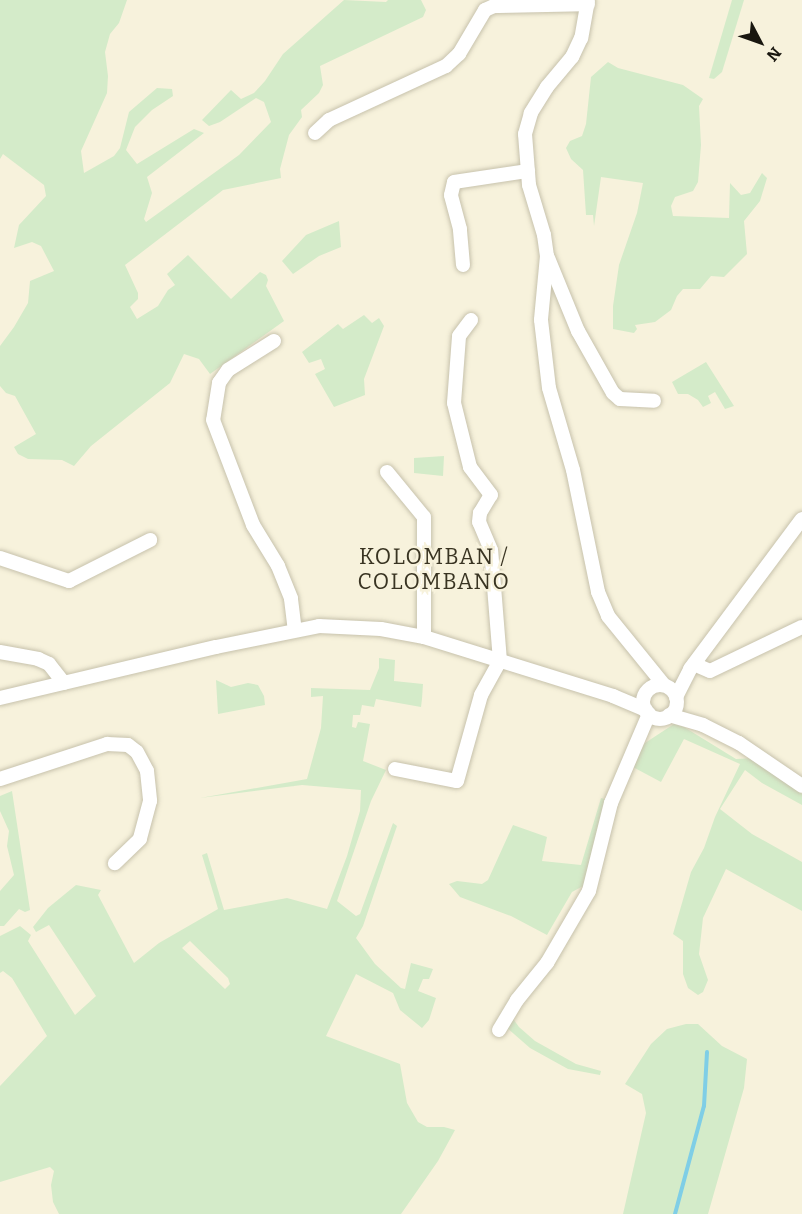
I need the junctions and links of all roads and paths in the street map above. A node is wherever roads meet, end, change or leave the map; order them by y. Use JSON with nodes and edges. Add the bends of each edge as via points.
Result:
{"nodes":[{"id":1,"x":588,"y":2,"type":"edge"},
{"id":2,"x":315,"y":133,"type":"dead end"},
{"id":3,"x":528,"y":171,"type":"junction"},
{"id":4,"x":547,"y":256,"type":"junction"},
{"id":5,"x":463,"y":265,"type":"dead end"},
{"id":6,"x":471,"y":320,"type":"dead end"},
{"id":7,"x":273,"y":342,"type":"dead end"},
{"id":8,"x":654,"y":401,"type":"dead end"},
{"id":9,"x":387,"y":472,"type":"dead end"},
{"id":10,"x":802,"y":519,"type":"edge"},
{"id":11,"x":150,"y":540,"type":"dead end"},
{"id":12,"x":0,"y":558,"type":"edge"},
{"id":13,"x":802,"y":627,"type":"edge"},
{"id":14,"x":295,"y":630,"type":"junction"},
{"id":15,"x":424,"y":637,"type":"junction"},
{"id":16,"x":0,"y":651,"type":"edge"},
{"id":17,"x":641,"y":659,"type":"junction"},
{"id":18,"x":500,"y":661,"type":"junction"},
{"id":19,"x":692,"y":667,"type":"junction"},
{"id":20,"x":64,"y":683,"type":"junction"},
{"id":21,"x":664,"y":686,"type":"junction"},
{"id":22,"x":647,"y":692,"type":"junction"},
{"id":23,"x":613,"y":696,"type":"junction"},
{"id":24,"x":0,"y":698,"type":"edge"},
{"id":25,"x":676,"y":698,"type":"junction"},
{"id":26,"x":655,"y":714,"type":"junction"},
{"id":27,"x":703,"y":725,"type":"junction"},
{"id":28,"x":395,"y":769,"type":"dead end"},
{"id":29,"x":0,"y":778,"type":"edge"},
{"id":30,"x":802,"y":786,"type":"edge"},
{"id":31,"x":115,"y":863,"type":"dead end"},
{"id":32,"x":499,"y":1030,"type":"dead end"}],
"edges":[{"from":1,"to":2,"type":"street","via":[[494,6],[486,10],[459,54],[446,66],[329,120]]},
{"from":1,"to":3,"type":"street","via":[[581,38],[572,57],[531,113],[525,134]]},
{"from":3,"to":4,"type":"street"},
{"from":3,"to":5,"type":"street","via":[[454,182],[451,195]]},
{"from":4,"to":8,"type":"street","via":[[578,331],[613,393],[620,399]]},
{"from":4,"to":17,"type":"street","via":[[541,320],[549,388],[573,470],[598,592],[608,616]]},
{"from":6,"to":18,"type":"street","via":[[459,336],[454,402],[470,466],[491,495],[479,522],[490,550]]},
{"from":7,"to":14,"type":"street","via":[[228,370],[219,383],[213,420],[253,525],[287,588]]},
{"from":9,"to":15,"type":"street","via":[[424,517]]},
{"from":10,"to":19,"type":"street"},
{"from":11,"to":12,"type":"street","via":[[69,581]]},
{"from":13,"to":19,"type":"street","via":[[710,671]]},
{"from":14,"to":15,"type":"street","via":[[348,627]]},
{"from":14,"to":20,"type":"street"},
{"from":15,"to":18,"type":"street"},
{"from":16,"to":20,"type":"street","via":[[49,664]]},
{"from":17,"to":21,"type":"street"},
{"from":17,"to":22,"type":"street"},
{"from":18,"to":23,"type":"street"},
{"from":18,"to":28,"type":"street","via":[[481,695],[457,781]]},
{"from":19,"to":21,"type":"street"},
{"from":19,"to":25,"type":"street"},
{"from":20,"to":24,"type":"street"},
{"from":21,"to":22,"type":"street"},
{"from":21,"to":25,"type":"street"},
{"from":22,"to":23,"type":"street"},
{"from":22,"to":26,"type":"street","via":[[643,701]]},
{"from":23,"to":26,"type":"street"},
{"from":25,"to":26,"type":"street","via":[[675,709]]},
{"from":25,"to":27,"type":"street"},
{"from":26,"to":27,"type":"street"},
{"from":26,"to":32,"type":"street","via":[[626,761],[611,803],[590,891],[547,963]]},
{"from":27,"to":30,"type":"street","via":[[756,753]]},
{"from":29,"to":31,"type":"street","via":[[107,744],[128,745],[137,752],[147,771],[150,801],[140,839]]}]}
